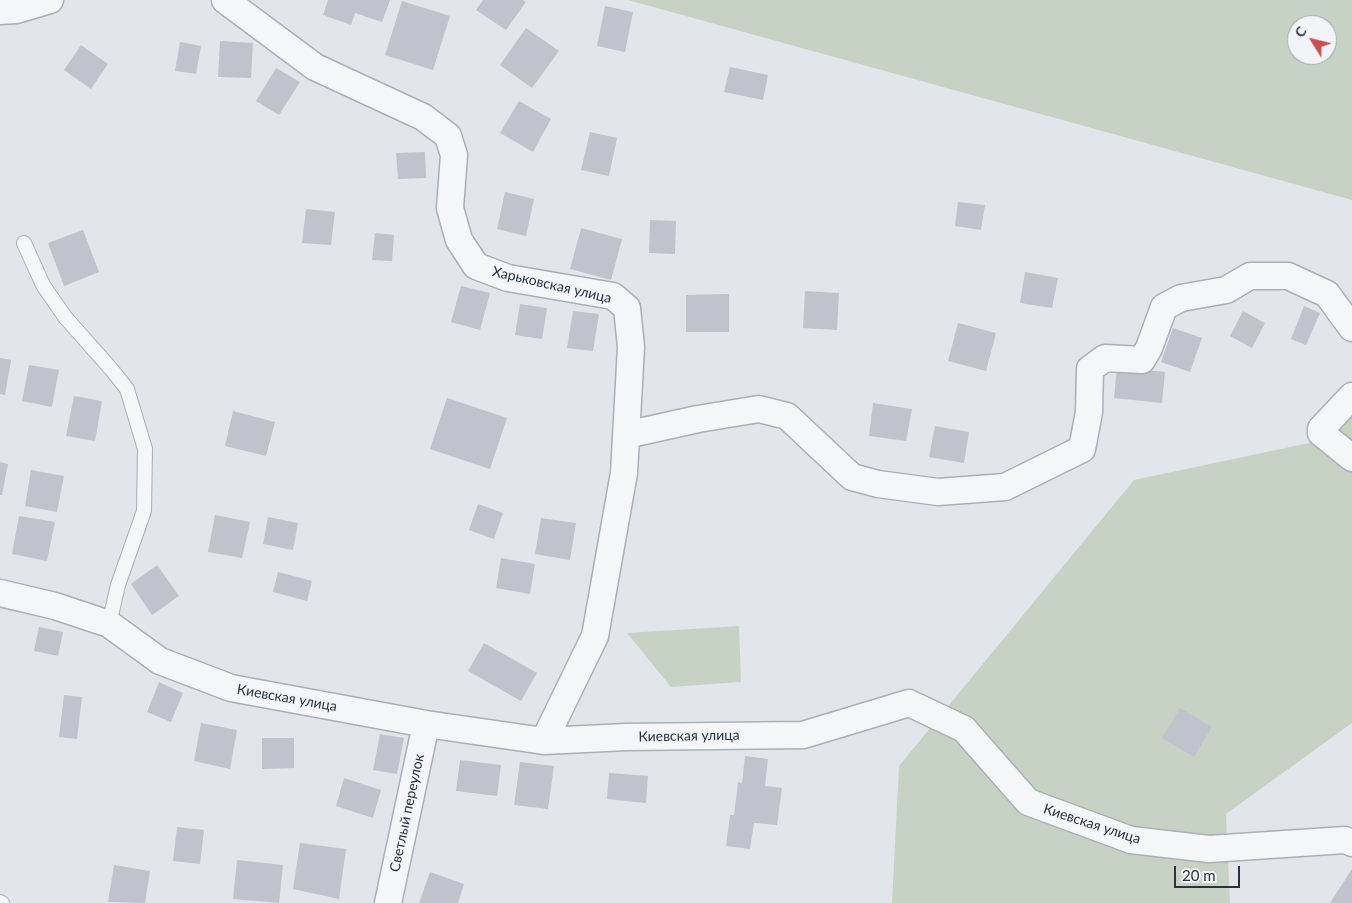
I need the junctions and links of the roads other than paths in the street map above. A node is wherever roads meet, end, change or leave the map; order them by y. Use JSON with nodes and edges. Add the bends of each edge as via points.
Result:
{"nodes":[{"id":1,"x":50,"y":0,"type":"edge"},
{"id":2,"x":226,"y":0,"type":"edge"},
{"id":3,"x":0,"y":11,"type":"edge"},
{"id":4,"x":24,"y":243,"type":"dead end"},
{"id":5,"x":1352,"y":328,"type":"edge"},
{"id":6,"x":1352,"y":396,"type":"edge"},
{"id":7,"x":626,"y":435,"type":"junction"},
{"id":8,"x":1352,"y":458,"type":"edge"},
{"id":9,"x":0,"y":593,"type":"edge"},
{"id":10,"x":109,"y":624,"type":"junction"},
{"id":11,"x":426,"y":724,"type":"junction"},
{"id":12,"x":544,"y":741,"type":"junction"},
{"id":13,"x":1352,"y":843,"type":"edge"},
{"id":14,"x":388,"y":903,"type":"edge"}],
"edges":[{"from":1,"to":3,"type":"street"},
{"from":2,"to":7,"type":"street","name":"Харьковская улица","via":[[315,67],[423,117],[448,136],[454,155],[450,208],[459,240],[476,266],[508,278],[614,296],[627,308],[631,347]]},
{"from":4,"to":10,"type":"lane","via":[[43,285],[64,317],[127,389],[145,449],[144,511],[118,585]]},
{"from":5,"to":7,"type":"street","via":[[1327,294],[1288,276],[1250,276],[1226,290],[1181,298],[1164,307],[1142,360],[1105,358],[1090,369],[1089,412],[1082,449],[1005,487],[938,492],[852,477],[787,416],[759,409]]},
{"from":6,"to":8,"type":"street","via":[[1321,429]]},
{"from":7,"to":12,"type":"street","name":"Харьковская улица","via":[[624,473],[595,636]]},
{"from":9,"to":10,"type":"street","name":"Киевская улица","via":[[55,606]]},
{"from":10,"to":11,"type":"street","name":"Киевская улица","via":[[160,661],[231,688]]},
{"from":11,"to":12,"type":"street","name":"Киевская улица"},
{"from":11,"to":14,"type":"street","name":"Светлый переулок"},
{"from":12,"to":13,"type":"street","name":"Киевская улица","via":[[803,735],[909,703],[964,730],[1028,802],[1131,840],[1209,849],[1345,840]]}]}
